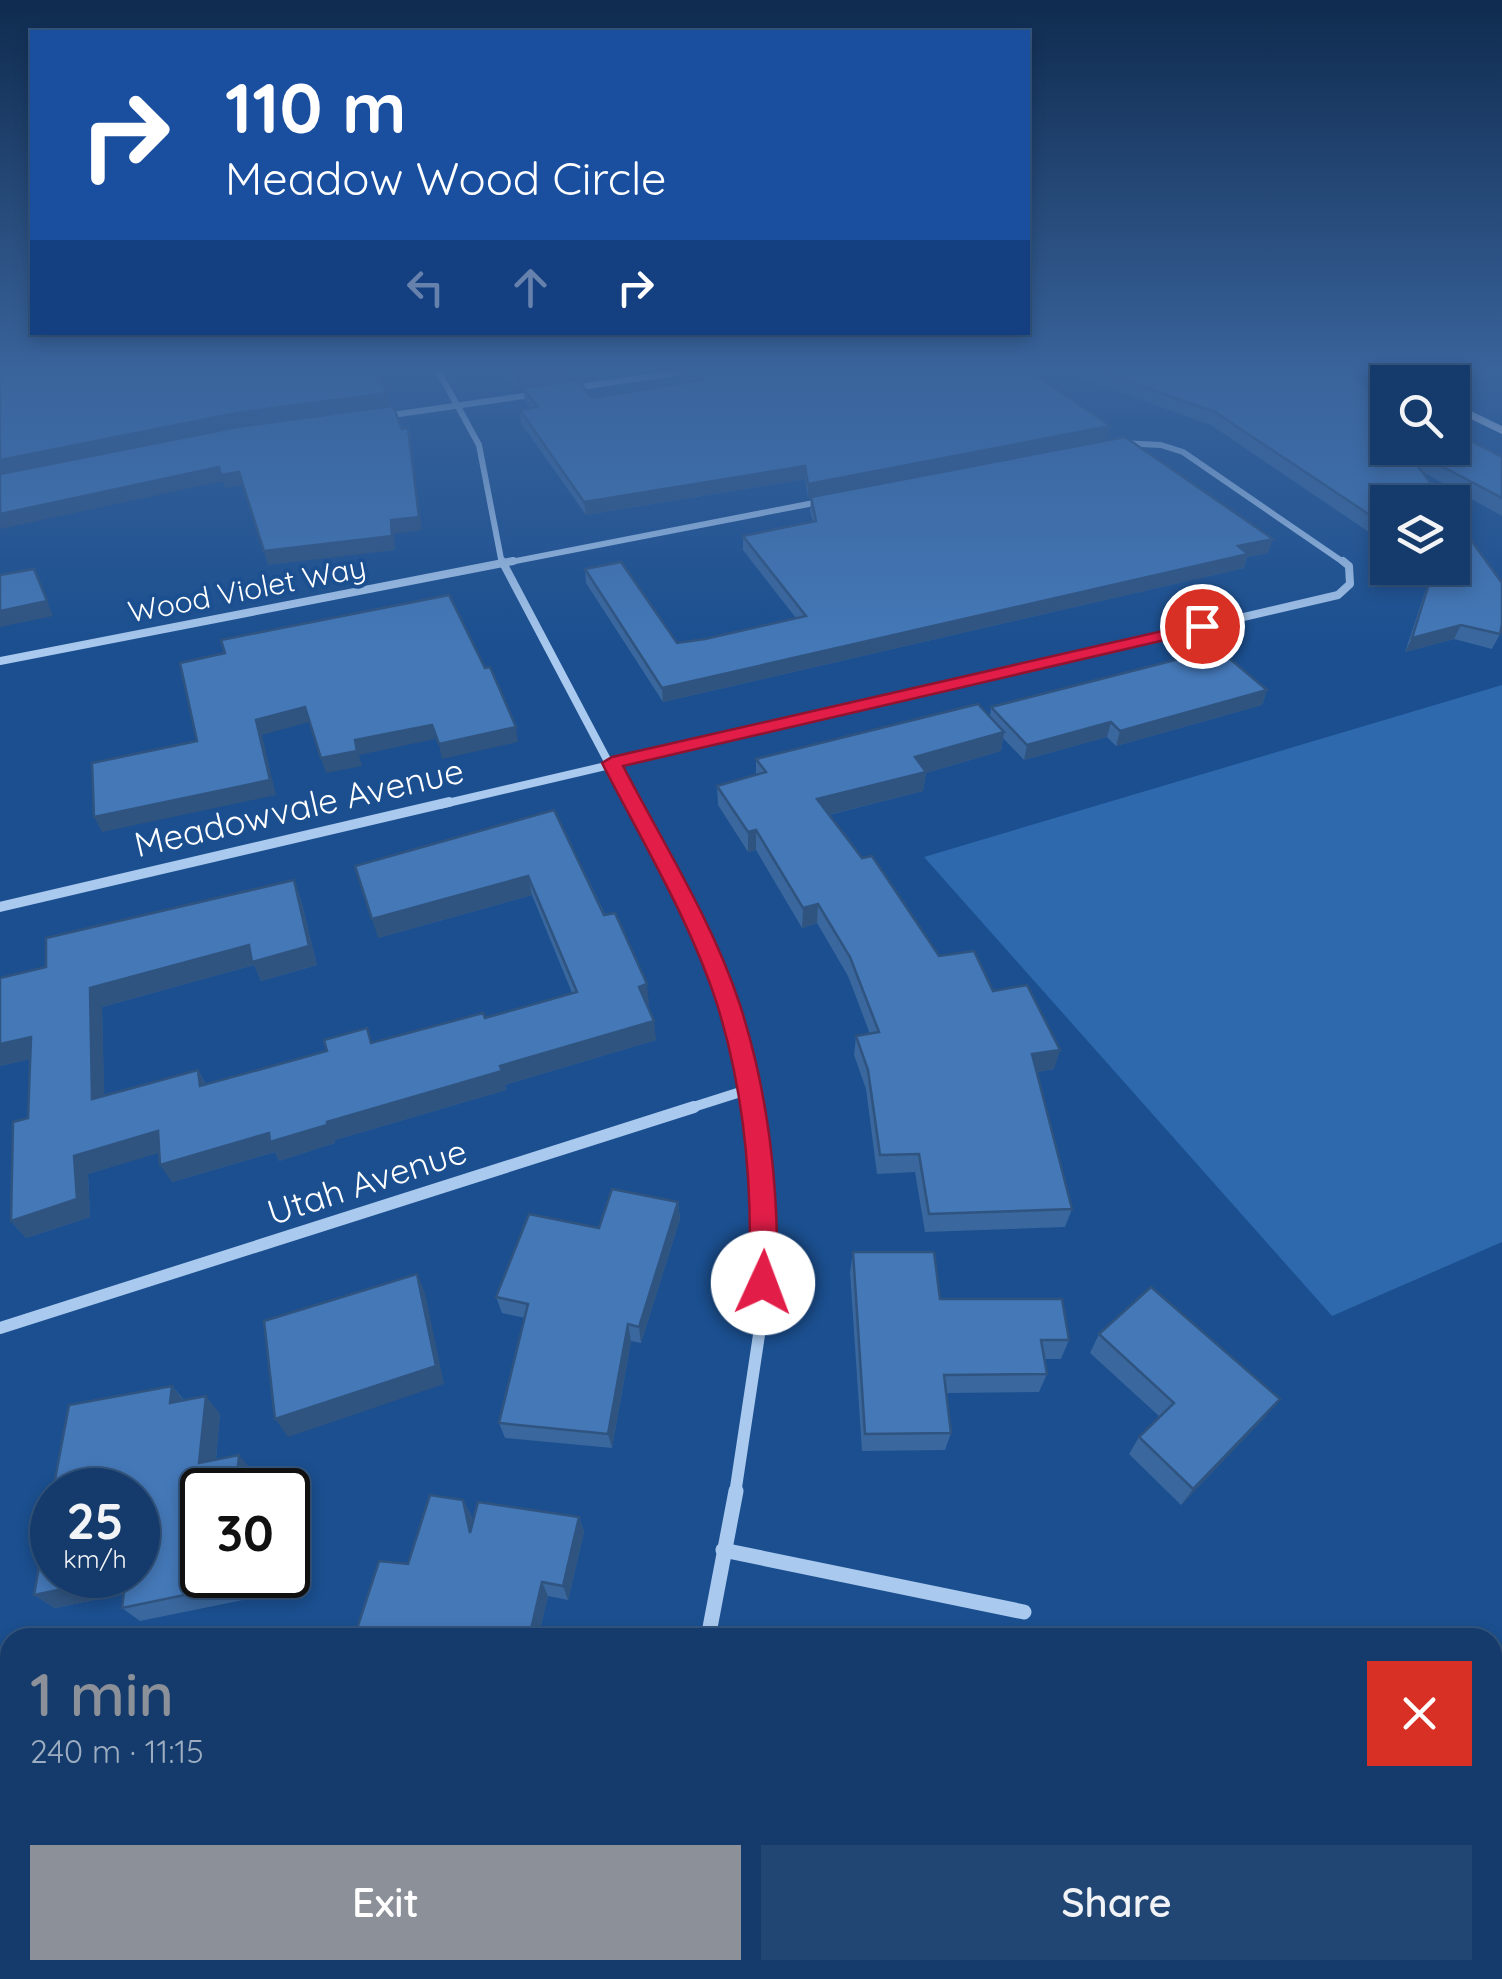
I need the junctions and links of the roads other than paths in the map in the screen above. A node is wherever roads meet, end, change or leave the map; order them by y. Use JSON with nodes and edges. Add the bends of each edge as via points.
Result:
{"nodes":[{"id":1,"x":483,"y":464,"type":"edge"},
{"id":2,"x":1201,"y":464,"type":"edge"},
{"id":3,"x":834,"y":499,"type":"edge"},
{"id":4,"x":502,"y":563,"type":"junction"},
{"id":5,"x":0,"y":661,"type":"edge"},
{"id":6,"x":612,"y":763,"type":"junction"},
{"id":7,"x":0,"y":908,"type":"edge"},
{"id":8,"x":750,"y":1089,"type":"junction"},
{"id":9,"x":0,"y":1328,"type":"edge"},
{"id":10,"x":722,"y":1550,"type":"junction"},
{"id":11,"x":1024,"y":1612,"type":"dead end"},
{"id":12,"x":710,"y":1628,"type":"edge"}],
"edges":[{"from":1,"to":4,"type":"street"},
{"from":2,"to":6,"type":"street","name":"Meadowvale Avenue","via":[[1350,566],[1350,584],[1338,595]]},
{"from":3,"to":4,"type":"street","name":"Wood Violet Way"},
{"from":4,"to":5,"type":"street","name":"Wood Violet Way"},
{"from":4,"to":6,"type":"street"},
{"from":6,"to":7,"type":"street","name":"Meadowvale Avenue"},
{"from":6,"to":8,"type":"street","via":[[698,931],[728,1004]]},
{"from":8,"to":9,"type":"street","name":"Utah Avenue"},
{"from":8,"to":10,"type":"street","via":[[765,1219],[762,1315],[749,1422]]},
{"from":10,"to":11,"type":"street"},
{"from":10,"to":12,"type":"street"}]}
